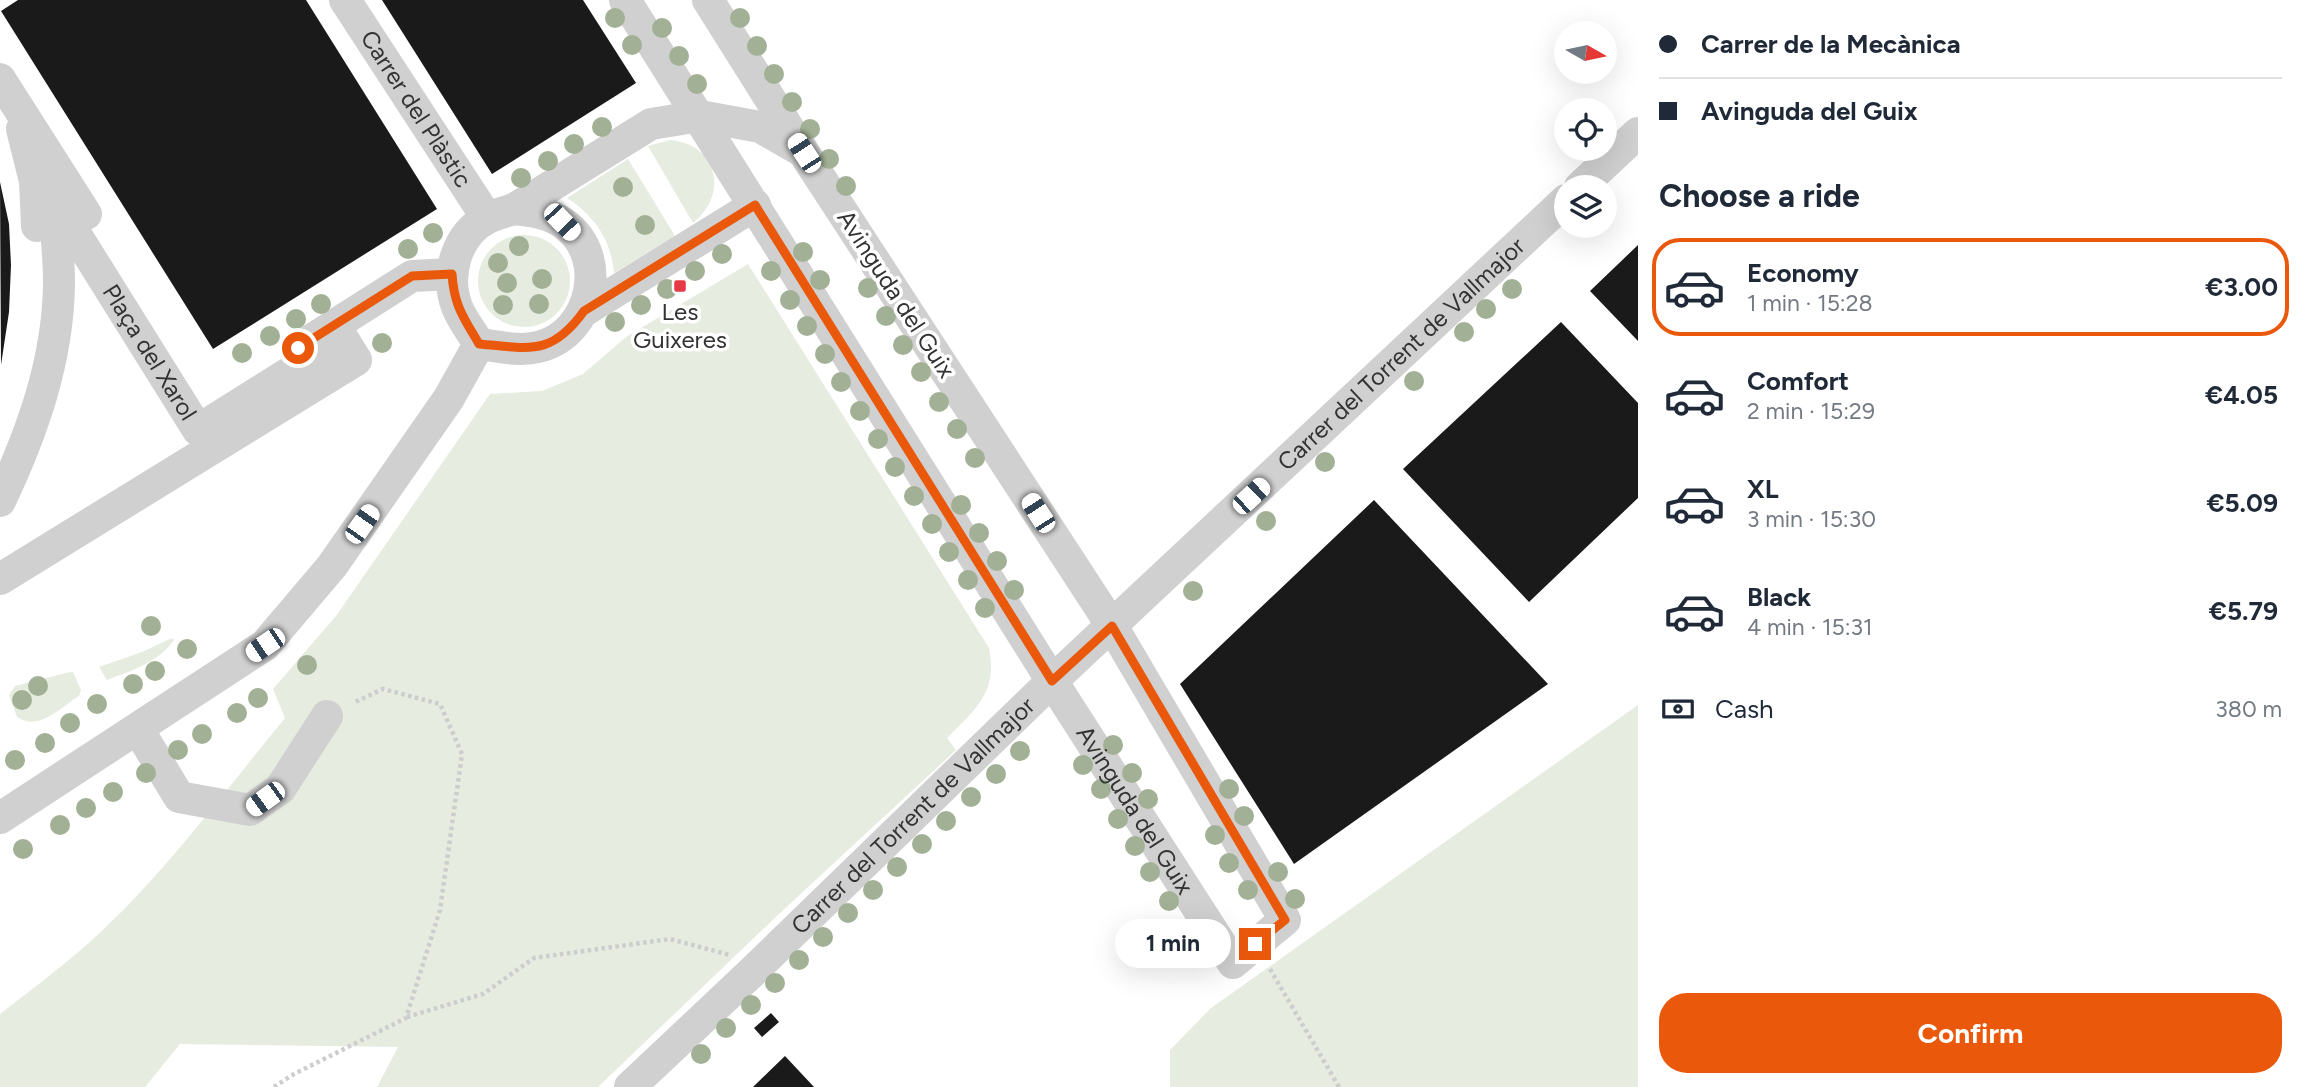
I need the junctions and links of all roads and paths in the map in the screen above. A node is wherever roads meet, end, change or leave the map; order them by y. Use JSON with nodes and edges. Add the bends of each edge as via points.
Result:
{"nodes":[{"id":1,"x":345,"y":0,"type":"edge"},
{"id":2,"x":625,"y":0,"type":"edge"},
{"id":3,"x":708,"y":0,"type":"edge"},
{"id":4,"x":8,"y":91,"type":"edge"},
{"id":5,"x":700,"y":117,"type":"junction"},
{"id":6,"x":1638,"y":133,"type":"edge"},
{"id":7,"x":804,"y":153,"type":"junction"},
{"id":8,"x":1593,"y":175,"type":"edge"},
{"id":9,"x":755,"y":205,"type":"junction"},
{"id":10,"x":1554,"y":211,"type":"edge"},
{"id":11,"x":500,"y":214,"type":"junction"},
{"id":12,"x":452,"y":274,"type":"junction"},
{"id":13,"x":584,"y":311,"type":"junction"},
{"id":14,"x":479,"y":344,"type":"junction"},
{"id":15,"x":0,"y":458,"type":"edge"},
{"id":16,"x":0,"y":501,"type":"edge"},
{"id":17,"x":0,"y":579,"type":"edge"},
{"id":18,"x":1112,"y":626,"type":"junction"},
{"id":19,"x":1052,"y":681,"type":"junction"},
{"id":20,"x":327,"y":716,"type":"joint"},
{"id":21,"x":138,"y":729,"type":"junction"},
{"id":22,"x":0,"y":818,"type":"edge"},
{"id":23,"x":1255,"y":944,"type":"junction"},
{"id":24,"x":750,"y":974,"type":"junction"},
{"id":25,"x":406,"y":1018,"type":"junction"},
{"id":26,"x":274,"y":1087,"type":"edge"},
{"id":27,"x":630,"y":1087,"type":"edge"},
{"id":28,"x":1339,"y":1087,"type":"edge"}],
"edges":[{"from":1,"to":11,"type":"street","name":"Carrer del Plàstic"},
{"from":2,"to":5,"type":"street","name":"Avinguda del Guix"},
{"from":3,"to":7,"type":"street","name":"Avinguda del Guix"},
{"from":4,"to":12,"type":"street","via":[[206,406],[412,276]]},
{"from":4,"to":15,"type":"street","via":[[35,181],[39,269],[35,337],[14,423]]},
{"from":5,"to":7,"type":"street","via":[[761,127]]},
{"from":5,"to":9,"type":"street","name":"Avinguda del Guix"},
{"from":5,"to":11,"type":"street","via":[[650,124]]},
{"from":6,"to":8,"type":"street"},
{"from":7,"to":18,"type":"street","name":"Avinguda del Guix"},
{"from":9,"to":13,"type":"street"},
{"from":9,"to":19,"type":"street","name":"Avinguda del Guix"},
{"from":10,"to":18,"type":"street","name":"Carrer del Torrent de Vallmajor"},
{"from":11,"to":12,"type":"street","via":[[469,232],[457,252]]},
{"from":11,"to":13,"type":"street","via":[[539,211],[562,222],[579,239],[589,262],[591,287]]},
{"from":12,"to":14,"type":"street","via":[[458,309]]},
{"from":13,"to":14,"type":"street","via":[[556,340],[538,347]]},
{"from":14,"to":21,"type":"street","via":[[449,398],[332,566],[265,645]]},
{"from":16,"to":17,"type":"street","name":"Plaça del Xarol","via":[[33,426],[52,353],[59,283],[52,198],[198,430],[343,339],[356,360]]},
{"from":18,"to":19,"type":"street","name":"Carrer del Torrent de Vallmajor"},
{"from":18,"to":23,"type":"street","name":"Avinguda del Guix","via":[[1285,920]]},
{"from":19,"to":23,"type":"street","name":"Avinguda del Guix","via":[[1233,963]]},
{"from":19,"to":24,"type":"street","name":"Carrer del Torrent de Vallmajor"},
{"from":20,"to":21,"type":"street","via":[[280,789],[250,810],[179,797]]},
{"from":20,"to":25,"type":"path","via":[[383,689],[440,704],[462,754],[440,910]]},
{"from":21,"to":22,"type":"street"},
{"from":23,"to":28,"type":"path"},
{"from":24,"to":25,"type":"path","via":[[737,956],[670,939],[534,958],[483,994]]},
{"from":24,"to":27,"type":"street","name":"Carrer del Torrent de Vallmajor"},
{"from":25,"to":26,"type":"path"}]}
